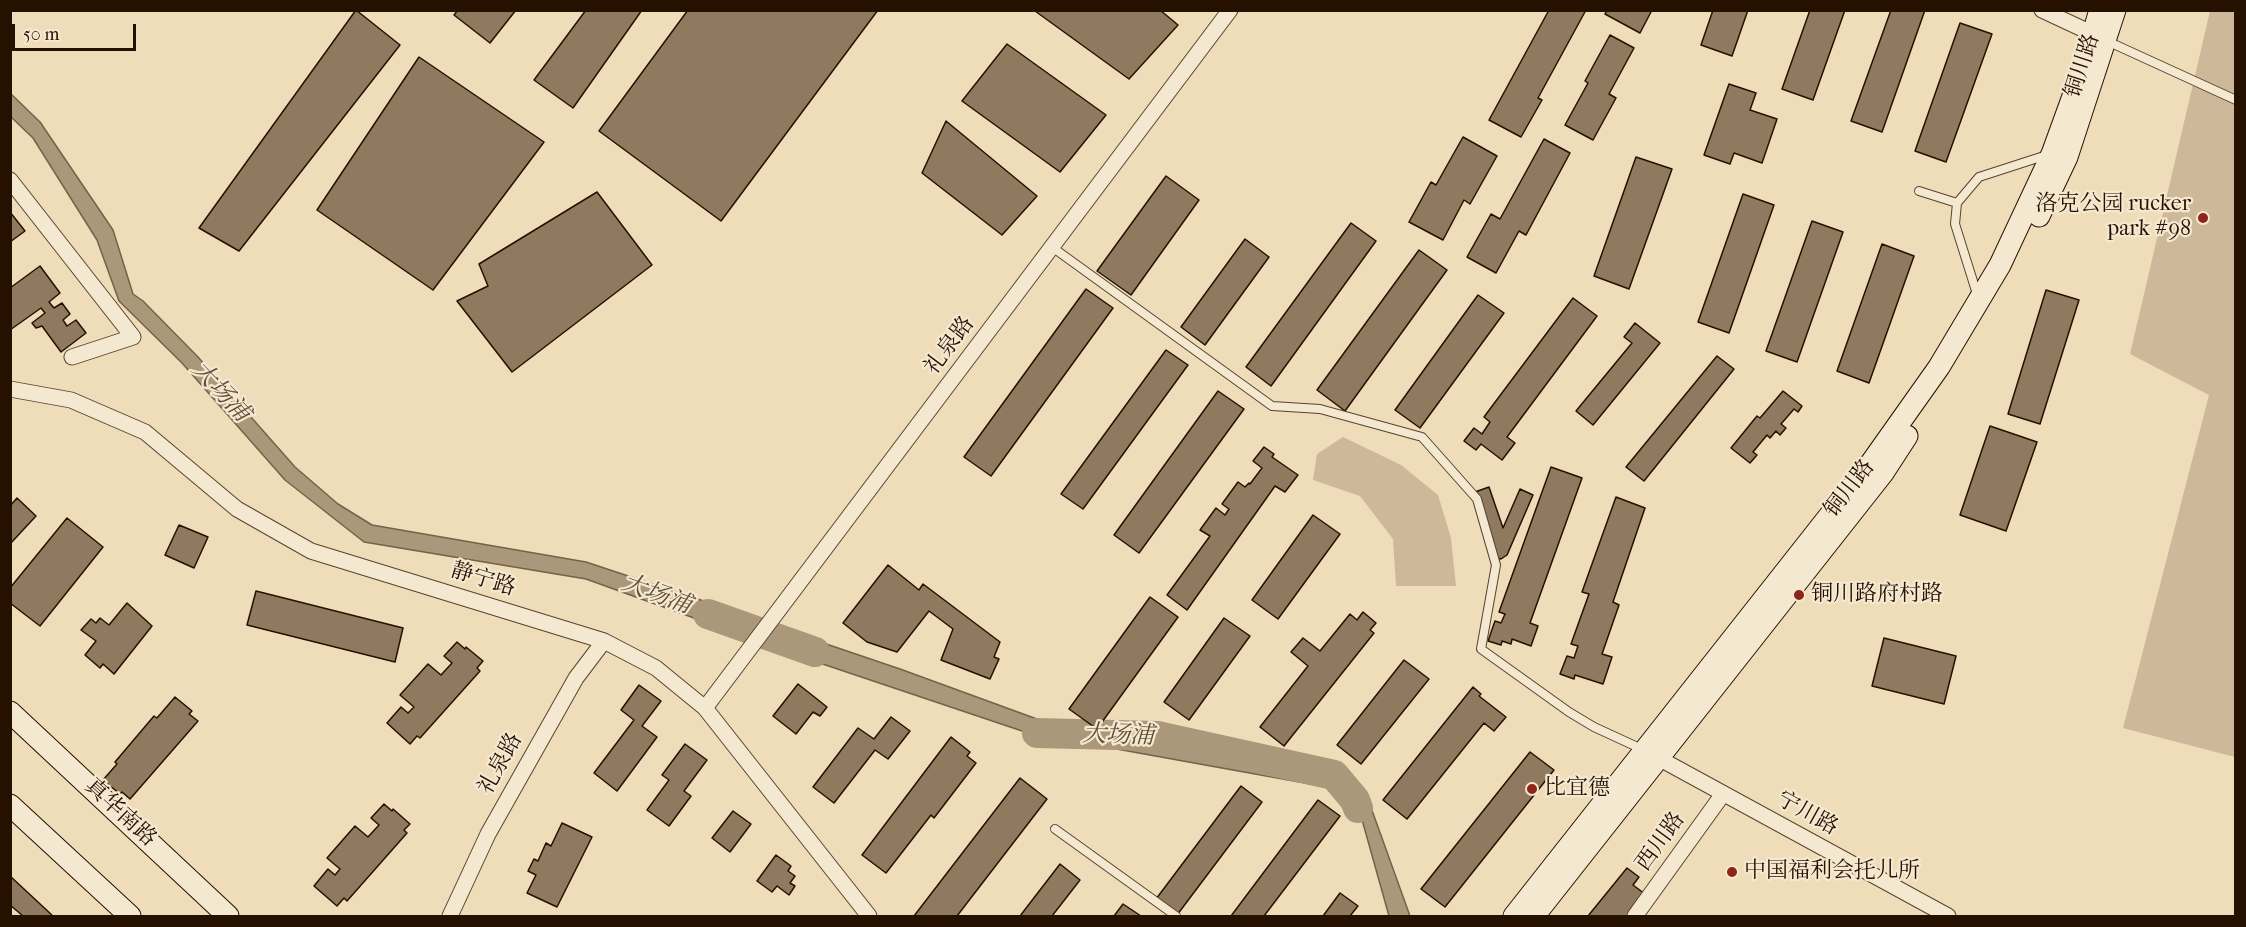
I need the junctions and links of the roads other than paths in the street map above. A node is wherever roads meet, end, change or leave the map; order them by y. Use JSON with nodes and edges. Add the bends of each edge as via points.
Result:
{"nodes":[{"id":1,"x":1230,"y":10,"type":"edge"},
{"id":2,"x":2042,"y":10,"type":"edge"},
{"id":3,"x":2100,"y":10,"type":"edge"},
{"id":4,"x":2115,"y":10,"type":"edge"},
{"id":5,"x":2100,"y":37,"type":"junction"},
{"id":6,"x":2235,"y":100,"type":"edge"},
{"id":7,"x":2052,"y":154,"type":"junction"},
{"id":8,"x":10,"y":180,"type":"edge"},
{"id":9,"x":1919,"y":191,"type":"dead end"},
{"id":10,"x":1957,"y":203,"type":"junction"},
{"id":11,"x":1052,"y":247,"type":"junction"},
{"id":12,"x":1979,"y":300,"type":"junction"},
{"id":13,"x":72,"y":357,"type":"dead end"},
{"id":14,"x":10,"y":389,"type":"edge"},
{"id":15,"x":604,"y":641,"type":"junction"},
{"id":16,"x":705,"y":708,"type":"junction"},
{"id":17,"x":10,"y":712,"type":"edge"},
{"id":18,"x":1652,"y":754,"type":"junction"},
{"id":19,"x":1723,"y":794,"type":"junction"},
{"id":20,"x":10,"y":805,"type":"edge"},
{"id":21,"x":1055,"y":829,"type":"dead end"},
{"id":22,"x":130,"y":916,"type":"edge"},
{"id":23,"x":228,"y":916,"type":"edge"},
{"id":24,"x":450,"y":916,"type":"edge"},
{"id":25,"x":869,"y":916,"type":"edge"},
{"id":26,"x":1176,"y":916,"type":"edge"},
{"id":27,"x":1514,"y":916,"type":"edge"},
{"id":28,"x":1534,"y":916,"type":"edge"},
{"id":29,"x":1635,"y":916,"type":"edge"},
{"id":30,"x":1948,"y":916,"type":"edge"}],
"edges":[{"from":1,"to":11,"type":"street","name":"礼泉路"},
{"from":2,"to":5,"type":"street"},
{"from":3,"to":5,"type":"main road","name":"铜川路"},
{"from":4,"to":5,"type":"main road","name":"铜川路"},
{"from":5,"to":6,"type":"lane"},
{"from":5,"to":7,"type":"main road","name":"铜川路","via":[[2080,76]]},
{"from":5,"to":18,"type":"main road","name":"铜川路","via":[[2067,158],[2013,270],[1949,373],[1883,473]]},
{"from":7,"to":10,"type":"lane","via":[[1978,177]]},
{"from":7,"to":12,"type":"main road","name":"铜川路","via":[[2000,266]]},
{"from":8,"to":13,"type":"street","via":[[133,337]]},
{"from":9,"to":10,"type":"lane"},
{"from":10,"to":12,"type":"lane","via":[[1955,224]]},
{"from":11,"to":16,"type":"street","name":"礼泉路"},
{"from":11,"to":18,"type":"lane","via":[[1272,406],[1320,409],[1422,437],[1477,499],[1496,565],[1481,649],[1577,717]]},
{"from":12,"to":18,"type":"main road","name":"铜川路","via":[[1939,367],[1871,463]]},
{"from":14,"to":15,"type":"street","name":"静宁路","via":[[71,400],[145,432],[237,509],[311,550]]},
{"from":15,"to":16,"type":"street","name":"静宁路","via":[[656,668]]},
{"from":15,"to":24,"type":"street","name":"礼泉路","via":[[576,678],[488,834]]},
{"from":16,"to":25,"type":"street","name":"静宁路"},
{"from":17,"to":23,"type":"main road","name":"真华南路"},
{"from":18,"to":19,"type":"street","name":"宁川路"},
{"from":18,"to":27,"type":"main road","name":"铜川路"},
{"from":18,"to":28,"type":"main road","name":"铜川路"},
{"from":19,"to":29,"type":"street","name":"西川路"},
{"from":19,"to":30,"type":"street","name":"宁川路"},
{"from":20,"to":22,"type":"main road"},
{"from":21,"to":26,"type":"lane"}]}
